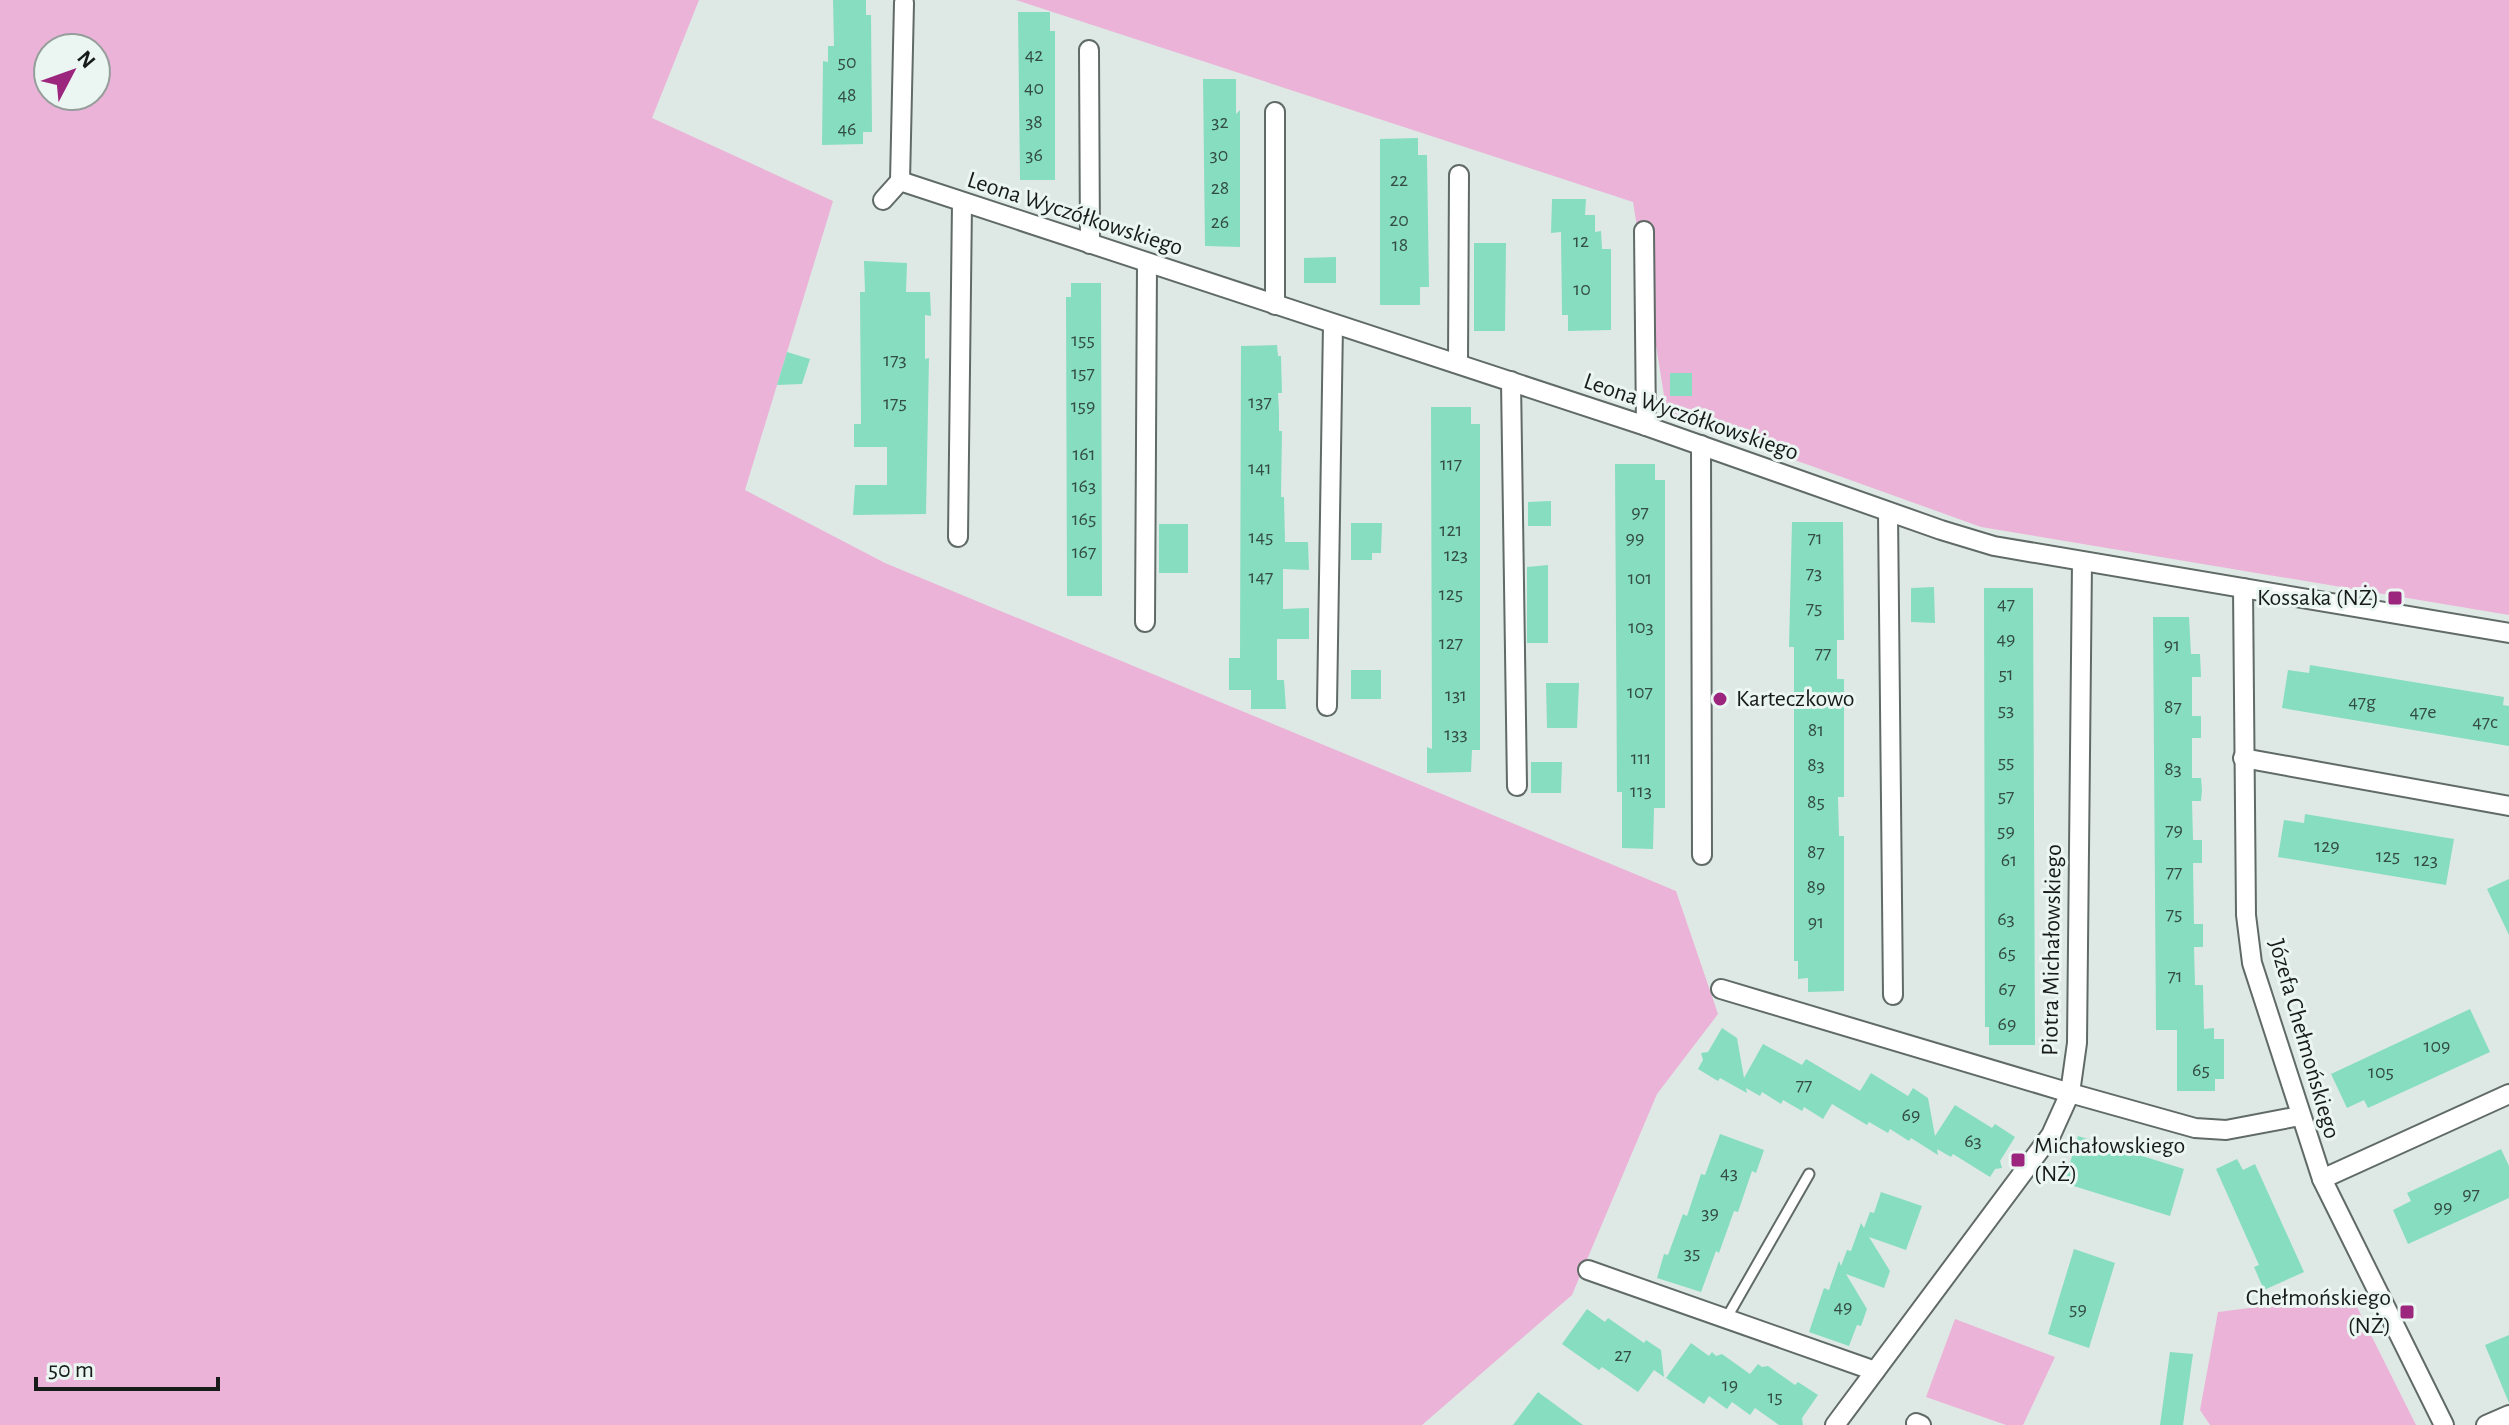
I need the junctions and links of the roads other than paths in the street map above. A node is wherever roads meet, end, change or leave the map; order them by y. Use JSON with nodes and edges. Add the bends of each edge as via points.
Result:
{"nodes":[{"id":1,"x":904,"y":3,"type":"dead end"},
{"id":2,"x":1089,"y":50,"type":"dead end"},
{"id":3,"x":1275,"y":112,"type":"dead end"},
{"id":4,"x":1459,"y":175,"type":"dead end"},
{"id":5,"x":900,"y":181,"type":"junction"},
{"id":6,"x":883,"y":200,"type":"dead end"},
{"id":7,"x":962,"y":203,"type":"junction"},
{"id":8,"x":1644,"y":231,"type":"dead end"},
{"id":9,"x":1090,"y":244,"type":"junction"},
{"id":10,"x":1147,"y":263,"type":"junction"},
{"id":11,"x":1275,"y":305,"type":"junction"},
{"id":12,"x":1333,"y":324,"type":"junction"},
{"id":13,"x":1458,"y":363,"type":"junction"},
{"id":14,"x":1511,"y":381,"type":"junction"},
{"id":15,"x":1646,"y":426,"type":"junction"},
{"id":16,"x":1701,"y":445,"type":"junction"},
{"id":17,"x":1888,"y":512,"type":"junction"},
{"id":18,"x":958,"y":537,"type":"dead end"},
{"id":19,"x":2082,"y":562,"type":"junction"},
{"id":20,"x":2243,"y":588,"type":"junction"},
{"id":21,"x":1145,"y":622,"type":"dead end"},
{"id":22,"x":2509,"y":633,"type":"edge"},
{"id":23,"x":1327,"y":706,"type":"dead end"},
{"id":24,"x":2243,"y":758,"type":"junction"},
{"id":25,"x":1517,"y":786,"type":"dead end"},
{"id":26,"x":2509,"y":806,"type":"edge"},
{"id":27,"x":1702,"y":855,"type":"dead end"},
{"id":28,"x":1721,"y":989,"type":"dead end"},
{"id":29,"x":1893,"y":995,"type":"dead end"},
{"id":30,"x":2070,"y":1093,"type":"junction"},
{"id":31,"x":2509,"y":1094,"type":"edge"},
{"id":32,"x":2300,"y":1116,"type":"junction"},
{"id":33,"x":1809,"y":1174,"type":"dead end"},
{"id":34,"x":2322,"y":1179,"type":"junction"},
{"id":35,"x":1588,"y":1270,"type":"dead end"},
{"id":36,"x":1726,"y":1319,"type":"junction"},
{"id":37,"x":1875,"y":1371,"type":"junction"},
{"id":38,"x":2509,"y":1415,"type":"edge"},
{"id":39,"x":1835,"y":1425,"type":"edge"},
{"id":40,"x":2444,"y":1425,"type":"edge"},
{"id":41,"x":2486,"y":1425,"type":"edge"}],
"edges":[{"from":1,"to":5,"type":"street"},
{"from":2,"to":9,"type":"street"},
{"from":3,"to":11,"type":"street"},
{"from":4,"to":13,"type":"street"},
{"from":5,"to":6,"type":"street"},
{"from":5,"to":7,"type":"street","name":"Leona Wyczółkowskiego"},
{"from":7,"to":9,"type":"street","name":"Leona Wyczółkowskiego"},
{"from":7,"to":18,"type":"street"},
{"from":8,"to":15,"type":"street"},
{"from":9,"to":10,"type":"street","name":"Leona Wyczółkowskiego"},
{"from":10,"to":11,"type":"street","name":"Leona Wyczółkowskiego"},
{"from":10,"to":21,"type":"street"},
{"from":11,"to":12,"type":"street","name":"Leona Wyczółkowskiego"},
{"from":12,"to":13,"type":"street","name":"Leona Wyczółkowskiego"},
{"from":12,"to":23,"type":"street"},
{"from":13,"to":14,"type":"street","name":"Leona Wyczółkowskiego"},
{"from":14,"to":15,"type":"street","name":"Leona Wyczółkowskiego"},
{"from":14,"to":25,"type":"street"},
{"from":15,"to":16,"type":"street","name":"Leona Wyczółkowskiego"},
{"from":16,"to":17,"type":"street","name":"Leona Wyczółkowskiego"},
{"from":16,"to":27,"type":"street"},
{"from":17,"to":19,"type":"street","name":"Leona Wyczółkowskiego","via":[[1994,546]]},
{"from":17,"to":29,"type":"street"},
{"from":19,"to":20,"type":"street","name":"Leona Wyczółkowskiego"},
{"from":19,"to":30,"type":"street","name":"Piotra Michałowskiego","via":[[2077,1043]]},
{"from":20,"to":22,"type":"street","name":"Leona Wyczółkowskiego"},
{"from":20,"to":24,"type":"street","name":"Józefa Chełmońskiego"},
{"from":24,"to":26,"type":"street"},
{"from":24,"to":32,"type":"street","name":"Józefa Chełmońskiego","via":[[2252,963]]},
{"from":28,"to":30,"type":"street"},
{"from":30,"to":32,"type":"street","via":[[2195,1128],[2226,1130]]},
{"from":30,"to":37,"type":"street","name":"Piotra Michałowskiego","via":[[2051,1135]]},
{"from":31,"to":34,"type":"street"},
{"from":32,"to":34,"type":"street","name":"Józefa Chełmońskiego"},
{"from":33,"to":36,"type":"lane"},
{"from":34,"to":40,"type":"street","name":"Józefa Chełmońskiego"},
{"from":35,"to":36,"type":"street"},
{"from":36,"to":37,"type":"street"},
{"from":37,"to":39,"type":"street","name":"Piotra Michałowskiego"},
{"from":38,"to":41,"type":"street"}]}
